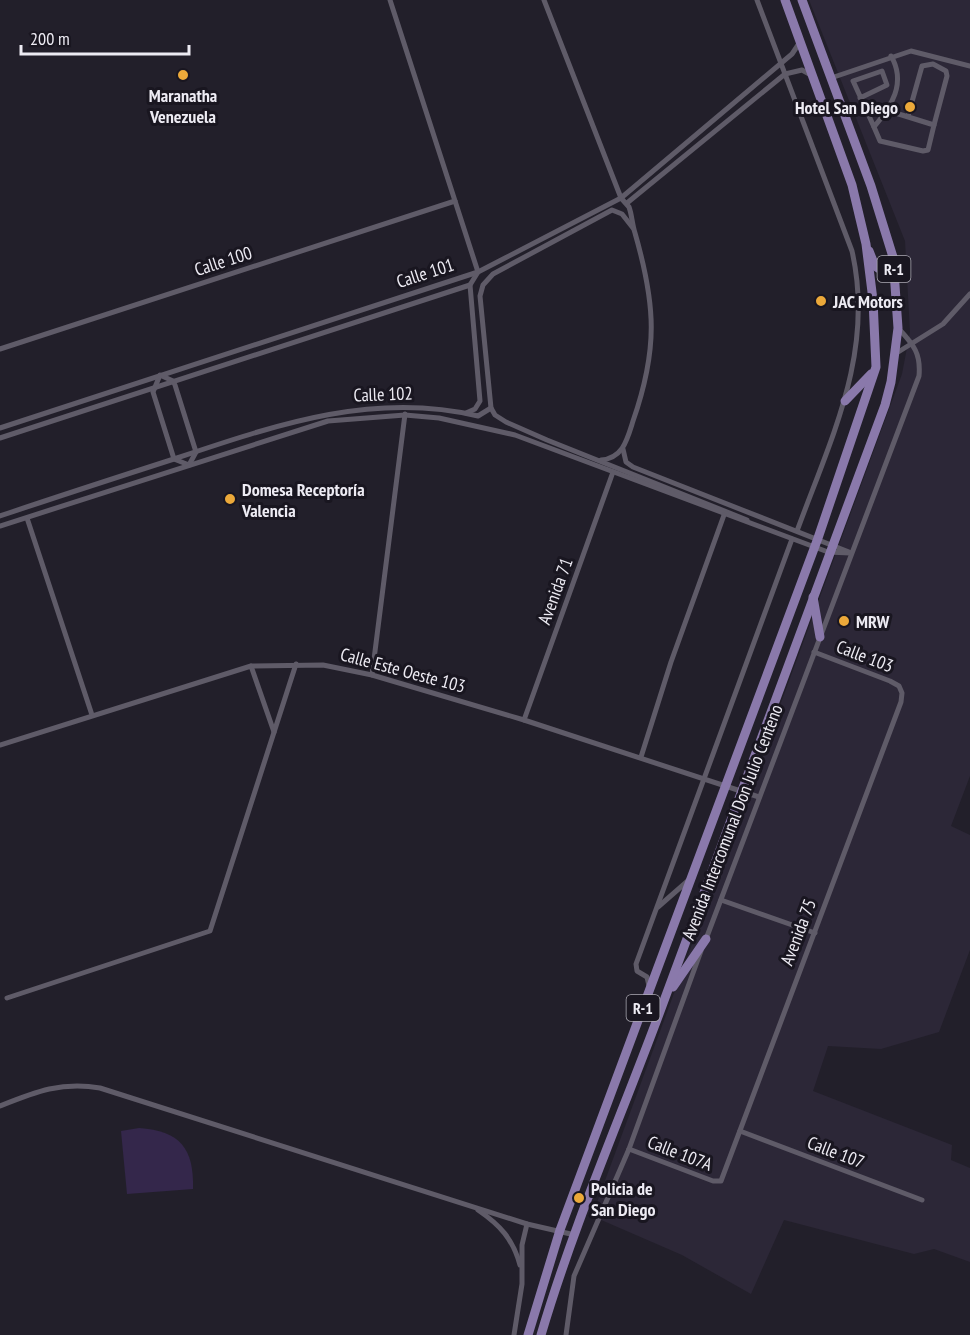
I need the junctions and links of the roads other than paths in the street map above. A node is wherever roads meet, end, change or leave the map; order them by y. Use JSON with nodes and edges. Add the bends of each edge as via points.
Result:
{"nodes":[{"id":1,"x":390,"y":0,"type":"edge"},
{"id":2,"x":544,"y":0,"type":"edge"},
{"id":3,"x":757,"y":0,"type":"edge"},
{"id":4,"x":785,"y":0,"type":"edge"},
{"id":5,"x":802,"y":0,"type":"edge"},
{"id":6,"x":800,"y":40,"type":"junction"},
{"id":7,"x":891,"y":56,"type":"junction"},
{"id":8,"x":781,"y":64,"type":"junction"},
{"id":9,"x":970,"y":66,"type":"edge"},
{"id":10,"x":785,"y":74,"type":"junction"},
{"id":11,"x":813,"y":76,"type":"junction"},
{"id":12,"x":831,"y":78,"type":"junction"},
{"id":13,"x":860,"y":98,"type":"junction"},
{"id":14,"x":889,"y":111,"type":"junction"},
{"id":15,"x":908,"y":116,"type":"junction"},
{"id":16,"x":934,"y":125,"type":"junction"},
{"id":17,"x":874,"y":127,"type":"junction"},
{"id":18,"x":621,"y":198,"type":"junction"},
{"id":19,"x":455,"y":201,"type":"junction"},
{"id":20,"x":627,"y":204,"type":"junction"},
{"id":21,"x":633,"y":228,"type":"junction"},
{"id":22,"x":866,"y":244,"type":"junction"},
{"id":23,"x":509,"y":255,"type":"junction"},
{"id":24,"x":892,"y":257,"type":"junction"},
{"id":25,"x":514,"y":263,"type":"junction"},
{"id":26,"x":478,"y":272,"type":"junction"},
{"id":27,"x":470,"y":285,"type":"junction"},
{"id":28,"x":417,"y":291,"type":"junction"},
{"id":29,"x":970,"y":294,"type":"edge"},
{"id":30,"x":420,"y":301,"type":"junction"},
{"id":31,"x":898,"y":328,"type":"junction"},
{"id":32,"x":473,"y":329,"type":"junction"},
{"id":33,"x":484,"y":335,"type":"junction"},
{"id":34,"x":279,"y":336,"type":"junction"},
{"id":35,"x":282,"y":345,"type":"junction"},
{"id":36,"x":913,"y":345,"type":"junction"},
{"id":37,"x":0,"y":349,"type":"edge"},
{"id":38,"x":895,"y":354,"type":"junction"},
{"id":39,"x":876,"y":367,"type":"junction"},
{"id":40,"x":160,"y":375,"type":"junction"},
{"id":41,"x":173,"y":381,"type":"junction"},
{"id":42,"x":154,"y":387,"type":"junction"},
{"id":43,"x":845,"y":401,"type":"junction"},
{"id":44,"x":405,"y":406,"type":"junction"},
{"id":45,"x":491,"y":408,"type":"junction"},
{"id":46,"x":466,"y":413,"type":"junction"},
{"id":47,"x":405,"y":415,"type":"junction"},
{"id":48,"x":0,"y":428,"type":"edge"},
{"id":49,"x":0,"y":438,"type":"edge"},
{"id":50,"x":624,"y":449,"type":"junction"},
{"id":51,"x":196,"y":452,"type":"junction"},
{"id":52,"x":174,"y":459,"type":"junction"},
{"id":53,"x":599,"y":460,"type":"junction"},
{"id":54,"x":189,"y":465,"type":"junction"},
{"id":55,"x":613,"y":472,"type":"junction"},
{"id":56,"x":724,"y":515,"type":"junction"},
{"id":57,"x":0,"y":516,"type":"edge"},
{"id":58,"x":27,"y":518,"type":"junction"},
{"id":59,"x":753,"y":524,"type":"junction"},
{"id":60,"x":0,"y":526,"type":"edge"},
{"id":61,"x":797,"y":531,"type":"junction"},
{"id":62,"x":792,"y":539,"type":"junction"},
{"id":63,"x":815,"y":542,"type":"junction"},
{"id":64,"x":830,"y":548,"type":"junction"},
{"id":65,"x":850,"y":553,"type":"junction"},
{"id":66,"x":813,"y":597,"type":"junction"},
{"id":67,"x":820,"y":637,"type":"junction"},
{"id":68,"x":814,"y":652,"type":"junction"},
{"id":69,"x":296,"y":664,"type":"junction"},
{"id":70,"x":251,"y":666,"type":"junction"},
{"id":71,"x":372,"y":675,"type":"junction"},
{"id":72,"x":902,"y":693,"type":"joint"},
{"id":73,"x":92,"y":715,"type":"junction"},
{"id":74,"x":524,"y":720,"type":"junction"},
{"id":75,"x":274,"y":732,"type":"junction"},
{"id":76,"x":0,"y":745,"type":"edge"},
{"id":77,"x":641,"y":757,"type":"junction"},
{"id":78,"x":705,"y":779,"type":"junction"},
{"id":79,"x":726,"y":786,"type":"junction"},
{"id":80,"x":741,"y":791,"type":"junction"},
{"id":81,"x":759,"y":797,"type":"junction"},
{"id":82,"x":692,"y":877,"type":"junction"},
{"id":83,"x":721,"y":900,"type":"junction"},
{"id":84,"x":657,"y":908,"type":"junction"},
{"id":85,"x":815,"y":933,"type":"junction"},
{"id":86,"x":706,"y":939,"type":"junction"},
{"id":87,"x":649,"y":990,"type":"junction"},
{"id":88,"x":7,"y":998,"type":"dead end"},
{"id":89,"x":665,"y":999,"type":"junction"},
{"id":90,"x":0,"y":1106,"type":"edge"},
{"id":91,"x":740,"y":1131,"type":"junction"},
{"id":92,"x":629,"y":1149,"type":"junction"},
{"id":93,"x":721,"y":1181,"type":"joint"},
{"id":94,"x":922,"y":1200,"type":"dead end"},
{"id":95,"x":471,"y":1206,"type":"junction"},
{"id":96,"x":527,"y":1224,"type":"junction"},
{"id":97,"x":560,"y":1230,"type":"junction"},
{"id":98,"x":575,"y":1235,"type":"junction"},
{"id":99,"x":522,"y":1272,"type":"junction"},
{"id":100,"x":513,"y":1335,"type":"edge"},
{"id":101,"x":528,"y":1335,"type":"edge"},
{"id":102,"x":541,"y":1335,"type":"edge"},
{"id":103,"x":566,"y":1335,"type":"edge"}],
"edges":[{"from":1,"to":19,"type":"street"},
{"from":2,"to":18,"type":"street"},
{"from":3,"to":8,"type":"street"},
{"from":4,"to":6,"type":"main road","name":"Avenida Intercomunal Don Julio Centeno","number":"R-1"},
{"from":5,"to":12,"type":"main road","name":"Avenida Intercomunal Don Julio Centeno","number":"R-1"},
{"from":6,"to":8,"type":"street","name":"Calle 101"},
{"from":6,"to":11,"type":"main road","name":"Avenida Intercomunal Don Julio Centeno","number":"R-1"},
{"from":7,"to":9,"type":"street","via":[[911,51]]},
{"from":7,"to":12,"type":"street"},
{"from":7,"to":14,"type":"street","via":[[899,78]]},
{"from":8,"to":10,"type":"street"},
{"from":8,"to":18,"type":"street","name":"Calle 101"},
{"from":10,"to":11,"type":"street","via":[[802,70]]},
{"from":10,"to":20,"type":"street"},
{"from":10,"to":43,"type":"street","via":[[855,266],[857,351]]},
{"from":11,"to":22,"type":"main road","name":"Avenida Intercomunal Don Julio Centeno","number":"R-1","via":[[852,185]]},
{"from":12,"to":24,"type":"main road","name":"Avenida Intercomunal Don Julio Centeno","number":"R-1","via":[[871,186]]},
{"from":13,"to":13,"type":"street","via":[[887,85],[882,71],[854,80]]},
{"from":13,"to":17,"type":"street"},
{"from":14,"to":15,"type":"street"},
{"from":14,"to":17,"type":"street"},
{"from":15,"to":16,"type":"street"},
{"from":15,"to":16,"type":"street","via":[[922,66],[933,64],[946,71],[947,76]]},
{"from":16,"to":17,"type":"street","via":[[931,145],[923,151],[880,141]]},
{"from":18,"to":20,"type":"street"},
{"from":18,"to":23,"type":"street","name":"Calle 101"},
{"from":19,"to":26,"type":"street"},
{"from":19,"to":37,"type":"street","name":"Calle 100"},
{"from":20,"to":21,"type":"street"},
{"from":21,"to":25,"type":"street","via":[[622,214],[612,210]]},
{"from":21,"to":50,"type":"street","via":[[649,284],[652,330],[647,374]]},
{"from":22,"to":24,"type":"main road","via":[[877,268],[888,268]]},
{"from":22,"to":39,"type":"main road","name":"Avenida Intercomunal Don Julio Centeno","number":"R-1"},
{"from":23,"to":25,"type":"street"},
{"from":23,"to":26,"type":"street","name":"Calle 101"},
{"from":24,"to":31,"type":"main road","name":"Avenida Intercomunal Don Julio Centeno","number":"R-1"},
{"from":25,"to":33,"type":"street","via":[[493,274],[483,285],[480,296]]},
{"from":26,"to":27,"type":"street"},
{"from":26,"to":28,"type":"street","name":"Calle 101"},
{"from":27,"to":30,"type":"street","name":"Calle 101"},
{"from":27,"to":32,"type":"street"},
{"from":28,"to":30,"type":"street"},
{"from":28,"to":34,"type":"street","name":"Calle 101"},
{"from":29,"to":36,"type":"street","via":[[950,318]]},
{"from":30,"to":35,"type":"street","name":"Calle 101"},
{"from":31,"to":36,"type":"street","name":"Avenida Intercomunal Don Julio Centeno"},
{"from":31,"to":38,"type":"main road","name":"Avenida Intercomunal Don Julio Centeno","number":"R-1"},
{"from":32,"to":33,"type":"street"},
{"from":32,"to":46,"type":"street","via":[[480,401]]},
{"from":33,"to":45,"type":"street"},
{"from":34,"to":35,"type":"street"},
{"from":34,"to":40,"type":"street","name":"Calle 101"},
{"from":35,"to":41,"type":"street","name":"Calle 101"},
{"from":36,"to":38,"type":"street"},
{"from":36,"to":65,"type":"street","name":"Avenida Intercomunal Don Julio Centeno","via":[[921,360],[919,376]]},
{"from":38,"to":64,"type":"main road","name":"Avenida Intercomunal Don Julio Centeno","number":"R-1","via":[[885,405]]},
{"from":39,"to":43,"type":"main road"},
{"from":39,"to":63,"type":"main road","name":"Avenida Intercomunal Don Julio Centeno","number":"R-1"},
{"from":40,"to":41,"type":"street"},
{"from":40,"to":42,"type":"street"},
{"from":40,"to":48,"type":"street","name":"Calle 101"},
{"from":41,"to":42,"type":"street","name":"Calle 101"},
{"from":41,"to":51,"type":"street"},
{"from":42,"to":49,"type":"street","name":"Calle 101"},
{"from":42,"to":52,"type":"street"},
{"from":43,"to":61,"type":"street"},
{"from":44,"to":46,"type":"street","name":"Calle 102"},
{"from":44,"to":47,"type":"street"},
{"from":44,"to":51,"type":"street","name":"Calle 102","via":[[358,408],[300,419]]},
{"from":45,"to":46,"type":"street","name":"Calle 102","via":[[478,416]]},
{"from":45,"to":53,"type":"street","name":"Calle 102","via":[[506,422]]},
{"from":47,"to":54,"type":"street","name":"Calle 102","via":[[328,421]]},
{"from":47,"to":55,"type":"street","name":"Calle 102","via":[[439,418],[515,435]]},
{"from":47,"to":71,"type":"street"},
{"from":50,"to":53,"type":"street"},
{"from":50,"to":61,"type":"street","name":"Calle 102","via":[[626,462],[633,467]]},
{"from":51,"to":52,"type":"street","name":"Calle 102"},
{"from":51,"to":54,"type":"street"},
{"from":52,"to":54,"type":"street"},
{"from":52,"to":57,"type":"street","name":"Calle 102"},
{"from":53,"to":59,"type":"street","name":"Calle 102","via":[[738,514]]},
{"from":54,"to":58,"type":"street","name":"Calle 102"},
{"from":55,"to":56,"type":"street","name":"Calle 102"},
{"from":55,"to":74,"type":"street","name":"Avenida 71"},
{"from":56,"to":59,"type":"street","name":"Calle 102"},
{"from":56,"to":77,"type":"street"},
{"from":58,"to":60,"type":"street","name":"Calle 102"},
{"from":58,"to":73,"type":"street"},
{"from":59,"to":62,"type":"street","name":"Calle 102"},
{"from":61,"to":63,"type":"street","name":"Calle 102"},
{"from":62,"to":63,"type":"street","name":"Calle 102"},
{"from":62,"to":78,"type":"street"},
{"from":63,"to":64,"type":"street","name":"Calle 102"},
{"from":63,"to":64,"type":"street","name":"Calle 102"},
{"from":63,"to":79,"type":"main road","name":"Avenida Intercomunal Don Julio Centeno","number":"R-1"},
{"from":64,"to":65,"type":"street"},
{"from":64,"to":65,"type":"street"},
{"from":64,"to":66,"type":"main road","name":"Avenida Intercomunal Don Julio Centeno","number":"R-1"},
{"from":65,"to":67,"type":"street","name":"Avenida Intercomunal Don Julio Centeno"},
{"from":66,"to":67,"type":"main road"},
{"from":66,"to":80,"type":"main road","name":"Avenida Intercomunal Don Julio Centeno","number":"R-1"},
{"from":67,"to":68,"type":"street","name":"Avenida Intercomunal Don Julio Centeno"},
{"from":68,"to":72,"type":"street","name":"Calle 103","via":[[890,681]]},
{"from":68,"to":81,"type":"street","name":"Avenida Intercomunal Don Julio Centeno"},
{"from":69,"to":70,"type":"street","name":"Calle Este Oeste 103"},
{"from":69,"to":71,"type":"street","name":"Calle Este Oeste 103"},
{"from":69,"to":75,"type":"street"},
{"from":70,"to":73,"type":"street","name":"Calle Este Oeste 103"},
{"from":70,"to":75,"type":"street"},
{"from":71,"to":74,"type":"street","name":"Calle Este Oeste 103"},
{"from":72,"to":85,"type":"street","name":"Avenida 75"},
{"from":73,"to":76,"type":"street","name":"Calle Este Oeste 103"},
{"from":74,"to":77,"type":"street","name":"Calle Este Oeste 103"},
{"from":75,"to":88,"type":"street","via":[[210,931]]},
{"from":77,"to":78,"type":"street","name":"Calle Este Oeste 103"},
{"from":78,"to":79,"type":"street","name":"Calle Este Oeste 103"},
{"from":78,"to":84,"type":"street"},
{"from":79,"to":80,"type":"street","name":"Calle Este Oeste 103"},
{"from":79,"to":82,"type":"main road","name":"Avenida Intercomunal Don Julio Centeno","number":"R-1"},
{"from":80,"to":81,"type":"street","name":"Calle Este Oeste 103"},
{"from":80,"to":89,"type":"main road","name":"Avenida Intercomunal Don Julio Centeno","number":"R-1"},
{"from":81,"to":83,"type":"street","name":"Avenida Intercomunal Don Julio Centeno"},
{"from":82,"to":84,"type":"street"},
{"from":82,"to":87,"type":"main road","name":"Avenida Intercomunal Don Julio Centeno","number":"R-1"},
{"from":83,"to":85,"type":"street"},
{"from":83,"to":86,"type":"street","name":"Avenida Intercomunal Don Julio Centeno"},
{"from":84,"to":87,"type":"street","via":[[635,967],[647,976]]},
{"from":85,"to":91,"type":"street","name":"Avenida 75"},
{"from":86,"to":89,"type":"main road"},
{"from":86,"to":92,"type":"street","name":"Avenida Intercomunal Don Julio Centeno"},
{"from":87,"to":97,"type":"main road","name":"Avenida Intercomunal Don Julio Centeno","number":"R-1"},
{"from":89,"to":98,"type":"main road","name":"Avenida Intercomunal Don Julio Centeno","number":"R-1"},
{"from":90,"to":95,"type":"street","via":[[38,1090],[78,1083]]},
{"from":91,"to":93,"type":"street","name":"Avenida 75"},
{"from":91,"to":94,"type":"street","name":"Calle 107"},
{"from":92,"to":93,"type":"street","name":"Calle 107A"},
{"from":92,"to":103,"type":"street","name":"Avenida Intercomunal Don Julio Centeno","via":[[574,1276]]},
{"from":95,"to":96,"type":"street"},
{"from":95,"to":99,"type":"street","via":[[512,1241]]},
{"from":96,"to":97,"type":"street"},
{"from":96,"to":99,"type":"street"},
{"from":97,"to":98,"type":"street"},
{"from":97,"to":101,"type":"main road","name":"Avenida Intercomunal Don Julio Centeno","number":"R-1"},
{"from":98,"to":102,"type":"main road","name":"Avenida Intercomunal Don Julio Centeno","number":"R-1"},
{"from":99,"to":100,"type":"street"}]}
